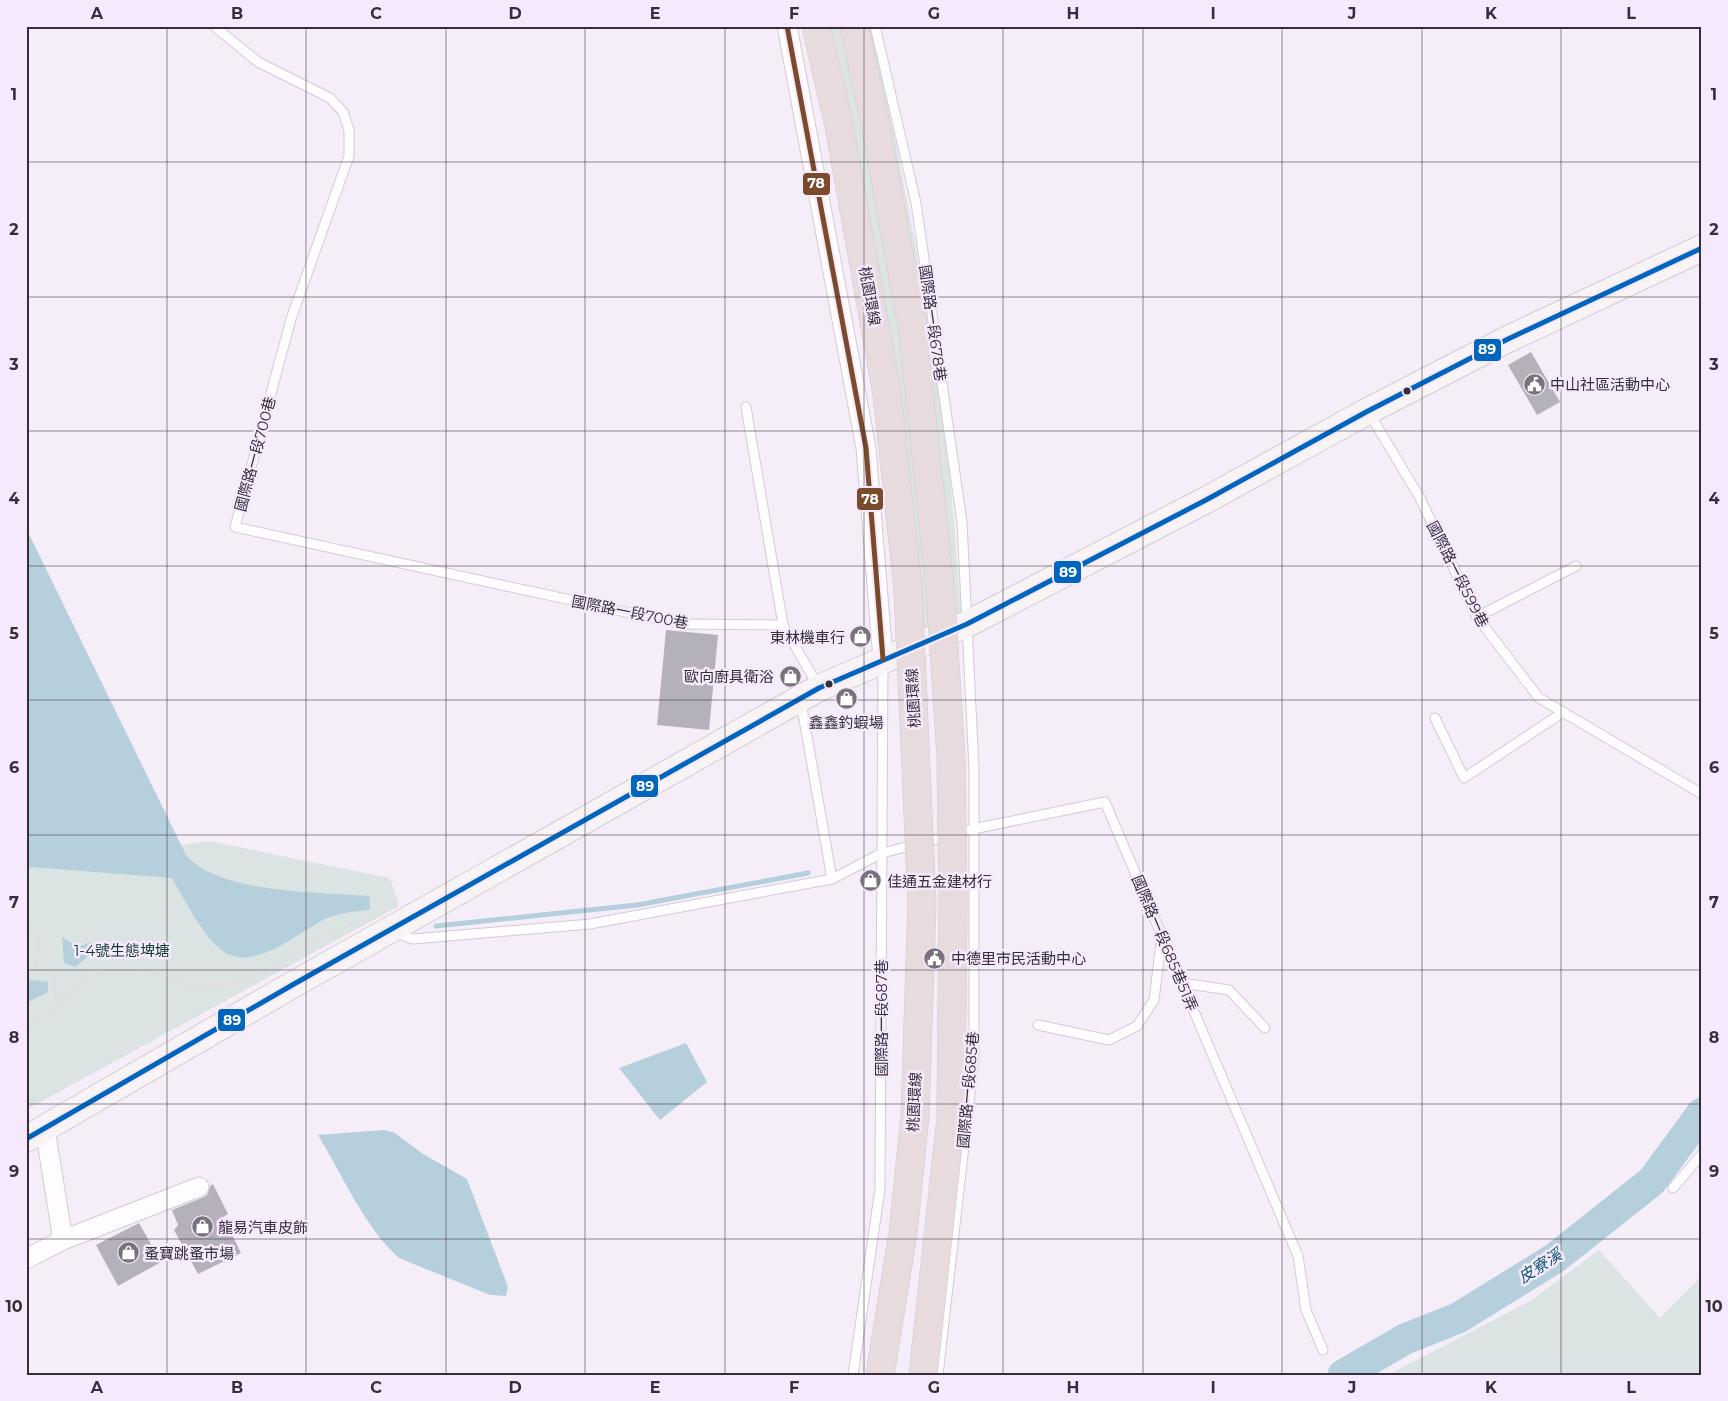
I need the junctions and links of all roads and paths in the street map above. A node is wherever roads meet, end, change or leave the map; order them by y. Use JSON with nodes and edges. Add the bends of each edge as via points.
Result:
{"nodes":[{"id":1,"x":214,"y":26,"type":"edge"},
{"id":2,"x":787,"y":26,"type":"edge"},
{"id":3,"x":816,"y":26,"type":"edge"},
{"id":4,"x":854,"y":26,"type":"edge"},
{"id":5,"x":875,"y":26,"type":"edge"},
{"id":6,"x":1702,"y":248,"type":"edge"},
{"id":7,"x":746,"y":407,"type":"dead end"},
{"id":8,"x":1368,"y":411,"type":"junction"},
{"id":9,"x":1576,"y":566,"type":"dead end"},
{"id":10,"x":1477,"y":616,"type":"junction"},
{"id":11,"x":967,"y":624,"type":"junction"},
{"id":12,"x":783,"y":625,"type":"junction"},
{"id":13,"x":883,"y":659,"type":"junction"},
{"id":14,"x":810,"y":694,"type":"junction"},
{"id":15,"x":1562,"y":713,"type":"junction"},
{"id":16,"x":1435,"y":718,"type":"dead end"},
{"id":17,"x":1702,"y":794,"type":"edge"},
{"id":18,"x":974,"y":829,"type":"junction"},
{"id":19,"x":882,"y":853,"type":"junction"},
{"id":20,"x":832,"y":879,"type":"junction"},
{"id":21,"x":366,"y":916,"type":"dead end"},
{"id":22,"x":26,"y":924,"type":"edge"},
{"id":23,"x":388,"y":931,"type":"junction"},
{"id":24,"x":1162,"y":934,"type":"junction"},
{"id":25,"x":1182,"y":983,"type":"junction"},
{"id":26,"x":56,"y":1008,"type":"junction"},
{"id":27,"x":1038,"y":1025,"type":"dead end"},
{"id":28,"x":26,"y":1028,"type":"edge"},
{"id":29,"x":1265,"y":1028,"type":"dead end"},
{"id":30,"x":36,"y":1134,"type":"edge"},
{"id":31,"x":1702,"y":1154,"type":"edge"},
{"id":32,"x":199,"y":1187,"type":"dead end"},
{"id":33,"x":1673,"y":1188,"type":"dead end"},
{"id":34,"x":63,"y":1240,"type":"junction"},
{"id":35,"x":26,"y":1259,"type":"edge"},
{"id":36,"x":1324,"y":1350,"type":"dead end"},
{"id":37,"x":853,"y":1375,"type":"edge"},
{"id":38,"x":880,"y":1375,"type":"edge"},
{"id":39,"x":923,"y":1375,"type":"edge"},
{"id":40,"x":938,"y":1375,"type":"edge"}],
"edges":[{"from":1,"to":12,"type":"lane","name":"國際路一段700巷","via":[[258,62],[330,98],[343,112],[349,130],[349,156],[292,319],[235,527],[681,624]]},
{"from":2,"to":13,"type":"street","via":[[866,448]]},
{"from":3,"to":38,"type":"highway","name":"桃園環線","bridge":true,"via":[[839,126],[888,394],[908,589],[922,903],[916,1096],[903,1233]]},
{"from":4,"to":39,"type":"highway","bridge":true,"via":[[912,325],[940,588],[952,757],[951,1117]]},
{"from":5,"to":11,"type":"lane","name":"國際路一段678巷","via":[[918,212],[962,522]]},
{"from":6,"to":8,"type":"street","via":[[1506,340]]},
{"from":7,"to":12,"type":"lane"},
{"from":8,"to":10,"type":"lane","name":"國際路一段599巷","via":[[1420,498]]},
{"from":8,"to":11,"type":"street","via":[[1206,500]]},
{"from":9,"to":10,"type":"lane"},
{"from":10,"to":15,"type":"lane","name":"國際路一段599巷","via":[[1539,698]]},
{"from":11,"to":13,"type":"street"},
{"from":11,"to":18,"type":"lane","name":"國際路一段685巷"},
{"from":12,"to":14,"type":"lane"},
{"from":13,"to":14,"type":"street"},
{"from":13,"to":19,"type":"lane","name":"國際路一段687巷"},
{"from":14,"to":20,"type":"lane"},
{"from":14,"to":23,"type":"street"},
{"from":15,"to":16,"type":"lane","via":[[1464,778]]},
{"from":15,"to":17,"type":"lane","name":"國際路一段599巷"},
{"from":18,"to":19,"type":"lane","name":"國際路一段685巷51弄"},
{"from":18,"to":24,"type":"lane","name":"國際路一段685巷51弄","via":[[1105,802]]},
{"from":18,"to":40,"type":"lane","name":"國際路一段685巷","via":[[974,1058]]},
{"from":19,"to":20,"type":"lane","name":"國際路一段685巷51弄"},
{"from":19,"to":37,"type":"lane","name":"國際路一段687巷","via":[[880,1189]]},
{"from":20,"to":23,"type":"lane","name":"國際路一段685巷51弄","via":[[590,924],[413,939]]},
{"from":21,"to":26,"type":"path","via":[[241,983],[192,986],[148,972],[107,970],[87,977]]},
{"from":22,"to":26,"type":"path","via":[[41,941],[34,971],[54,972]]},
{"from":23,"to":30,"type":"street"},
{"from":24,"to":25,"type":"lane","name":"國際路一段685巷51弄"},
{"from":24,"to":27,"type":"lane","via":[[1154,1000],[1137,1026],[1109,1040]]},
{"from":25,"to":29,"type":"lane","via":[[1230,990]]},
{"from":25,"to":36,"type":"lane","name":"國際路一段685巷51弄","via":[[1298,1256],[1306,1310]]},
{"from":26,"to":28,"type":"path"},
{"from":30,"to":34,"type":"street"},
{"from":31,"to":33,"type":"lane"},
{"from":32,"to":34,"type":"street"},
{"from":34,"to":35,"type":"street"}]}
